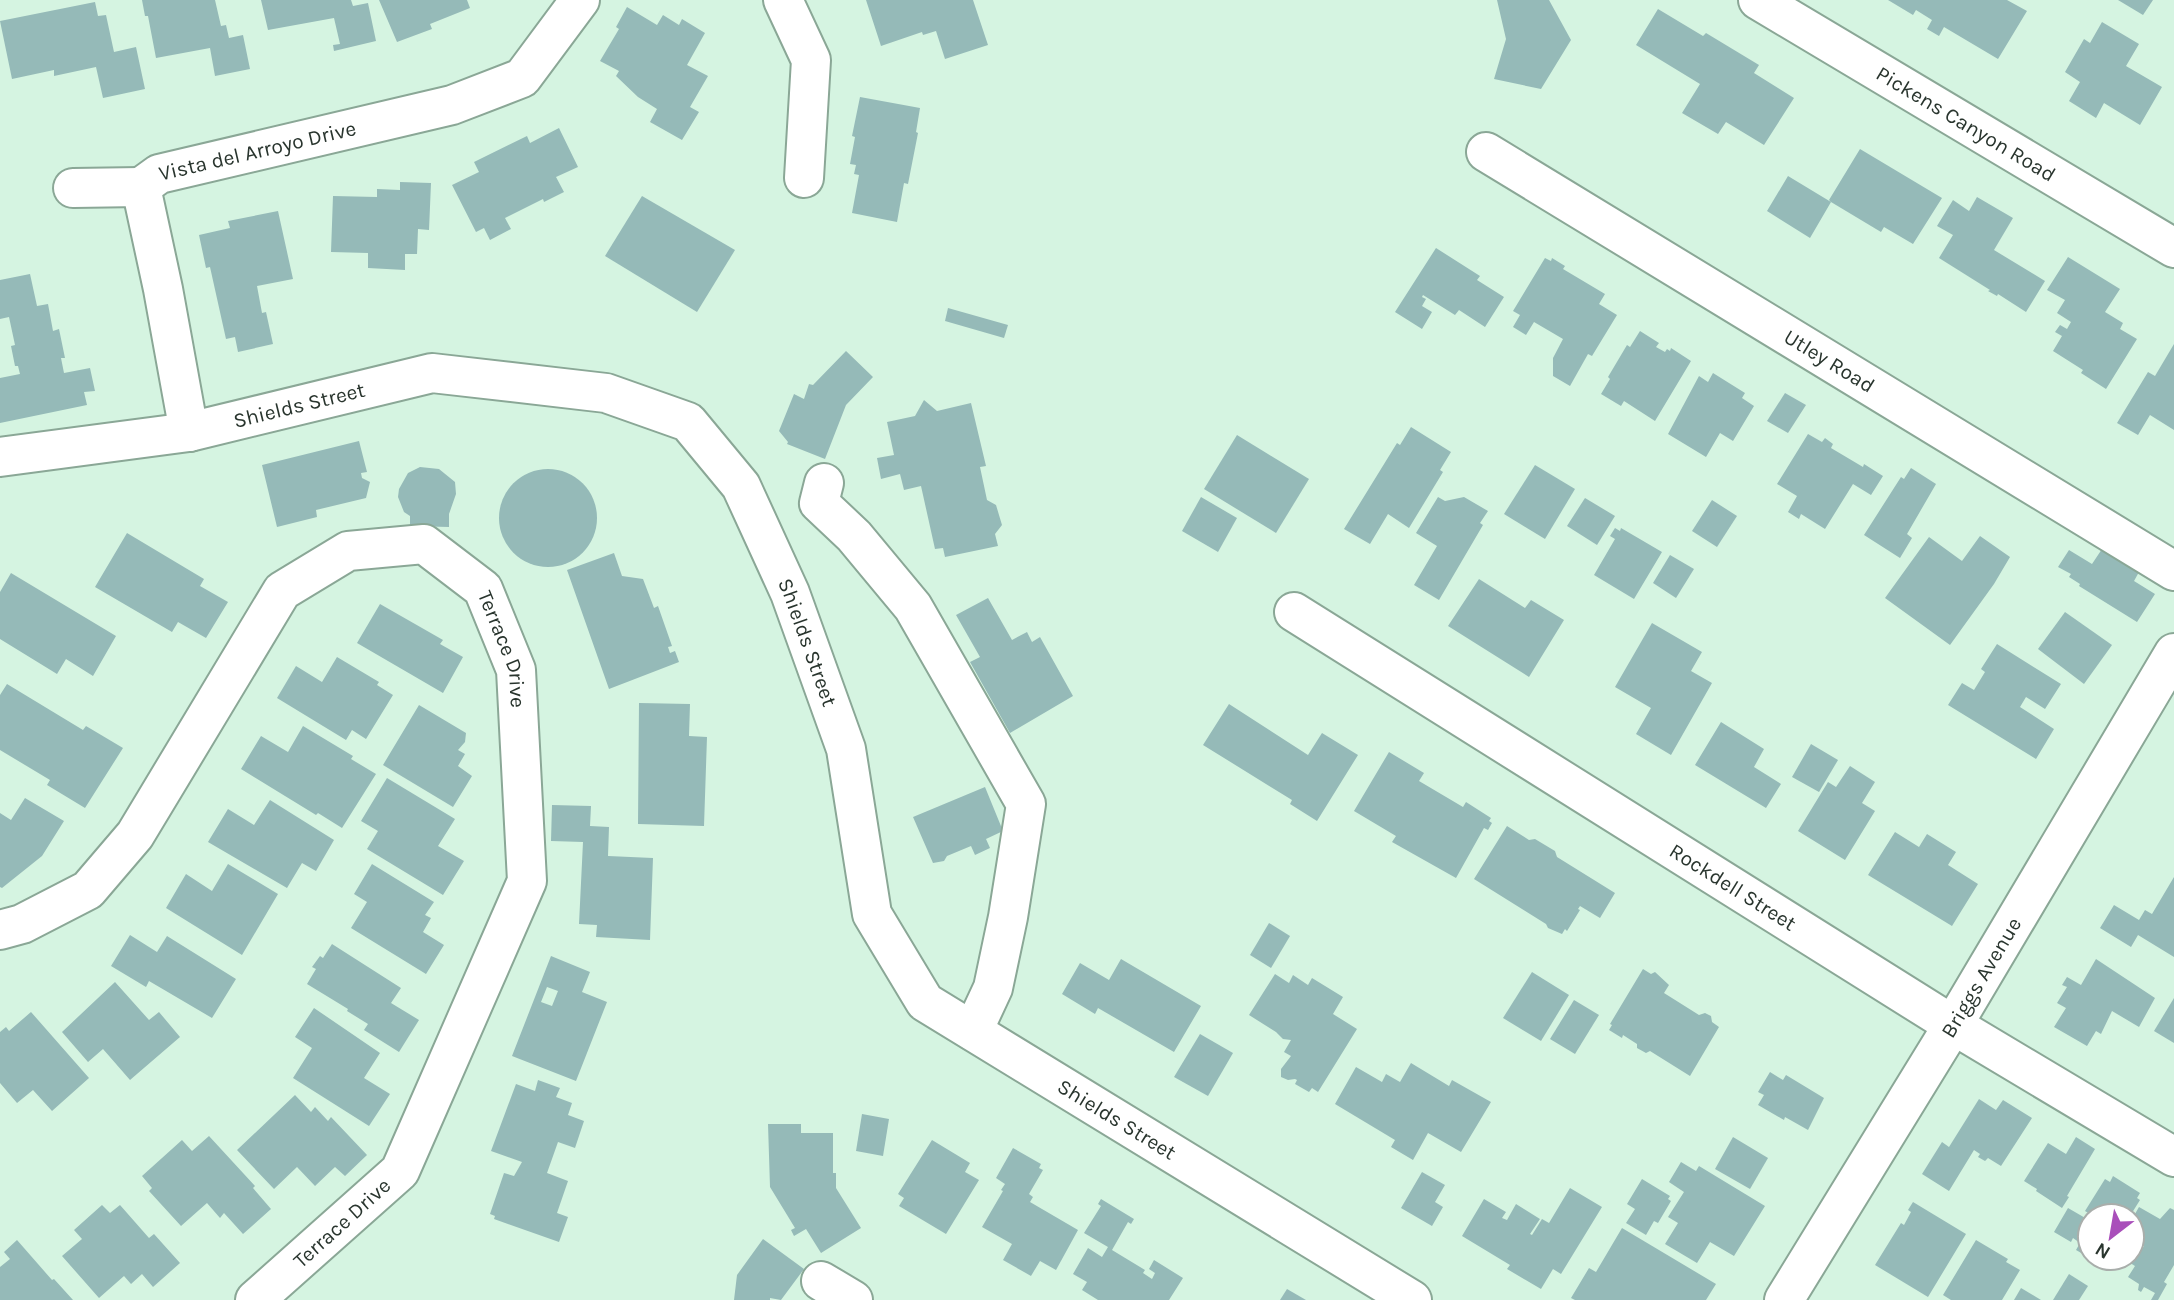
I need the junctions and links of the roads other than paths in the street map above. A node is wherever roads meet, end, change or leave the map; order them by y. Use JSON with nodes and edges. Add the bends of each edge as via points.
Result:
{"nodes":[{"id":1,"x":580,"y":0,"type":"edge"},
{"id":2,"x":783,"y":0,"type":"edge"},
{"id":3,"x":1758,"y":0,"type":"edge"},
{"id":4,"x":1486,"y":152,"type":"dead end"},
{"id":5,"x":804,"y":178,"type":"dead end"},
{"id":6,"x":141,"y":187,"type":"junction"},
{"id":7,"x":73,"y":188,"type":"dead end"},
{"id":8,"x":2174,"y":248,"type":"edge"},
{"id":9,"x":189,"y":432,"type":"junction"},
{"id":10,"x":0,"y":457,"type":"edge"},
{"id":11,"x":824,"y":483,"type":"dead end"},
{"id":12,"x":2174,"y":571,"type":"edge"},
{"id":13,"x":1294,"y":612,"type":"dead end"},
{"id":14,"x":2174,"y":653,"type":"edge"},
{"id":15,"x":0,"y":930,"type":"edge"},
{"id":16,"x":1953,"y":1025,"type":"junction"},
{"id":17,"x":973,"y":1031,"type":"junction"},
{"id":18,"x":2174,"y":1157,"type":"edge"},
{"id":19,"x":821,"y":1281,"type":"dead end"},
{"id":20,"x":1797,"y":1296,"type":"edge"},
{"id":21,"x":255,"y":1300,"type":"edge"},
{"id":22,"x":853,"y":1300,"type":"edge"},
{"id":23,"x":1412,"y":1300,"type":"edge"}],
"edges":[{"from":1,"to":6,"type":"street","name":"Vista del Arroyo Drive","via":[[522,78],[452,105],[159,174]]},
{"from":2,"to":5,"type":"street","via":[[811,60]]},
{"from":3,"to":8,"type":"street","name":"Pickens Canyon Road"},
{"from":4,"to":12,"type":"street","name":"Utley Road"},
{"from":6,"to":7,"type":"street"},
{"from":6,"to":9,"type":"street","name":"Vista del Arroyo Drive"},
{"from":9,"to":10,"type":"street","name":"Shields Street"},
{"from":9,"to":17,"type":"street","name":"Shields Street","via":[[432,373],[606,393],[688,422],[741,486],[790,593],[846,749],[872,914],[925,1002]]},
{"from":11,"to":17,"type":"street","via":[[819,503],[854,536],[914,607],[1026,804],[993,988]]},
{"from":13,"to":16,"type":"street","name":"Rockdell Street"},
{"from":14,"to":16,"type":"street","name":"Briggs Avenue"},
{"from":15,"to":21,"type":"street","name":"Terrace Drive","via":[[22,924],[88,890],[135,835],[282,591],[348,551],[424,544],[483,589],[516,670],[527,881],[400,1171]]},
{"from":16,"to":18,"type":"street","name":"Rockdell Street"},
{"from":16,"to":20,"type":"street","name":"Briggs Avenue"},
{"from":17,"to":23,"type":"street","name":"Shields Street"},
{"from":19,"to":22,"type":"street"}]}
